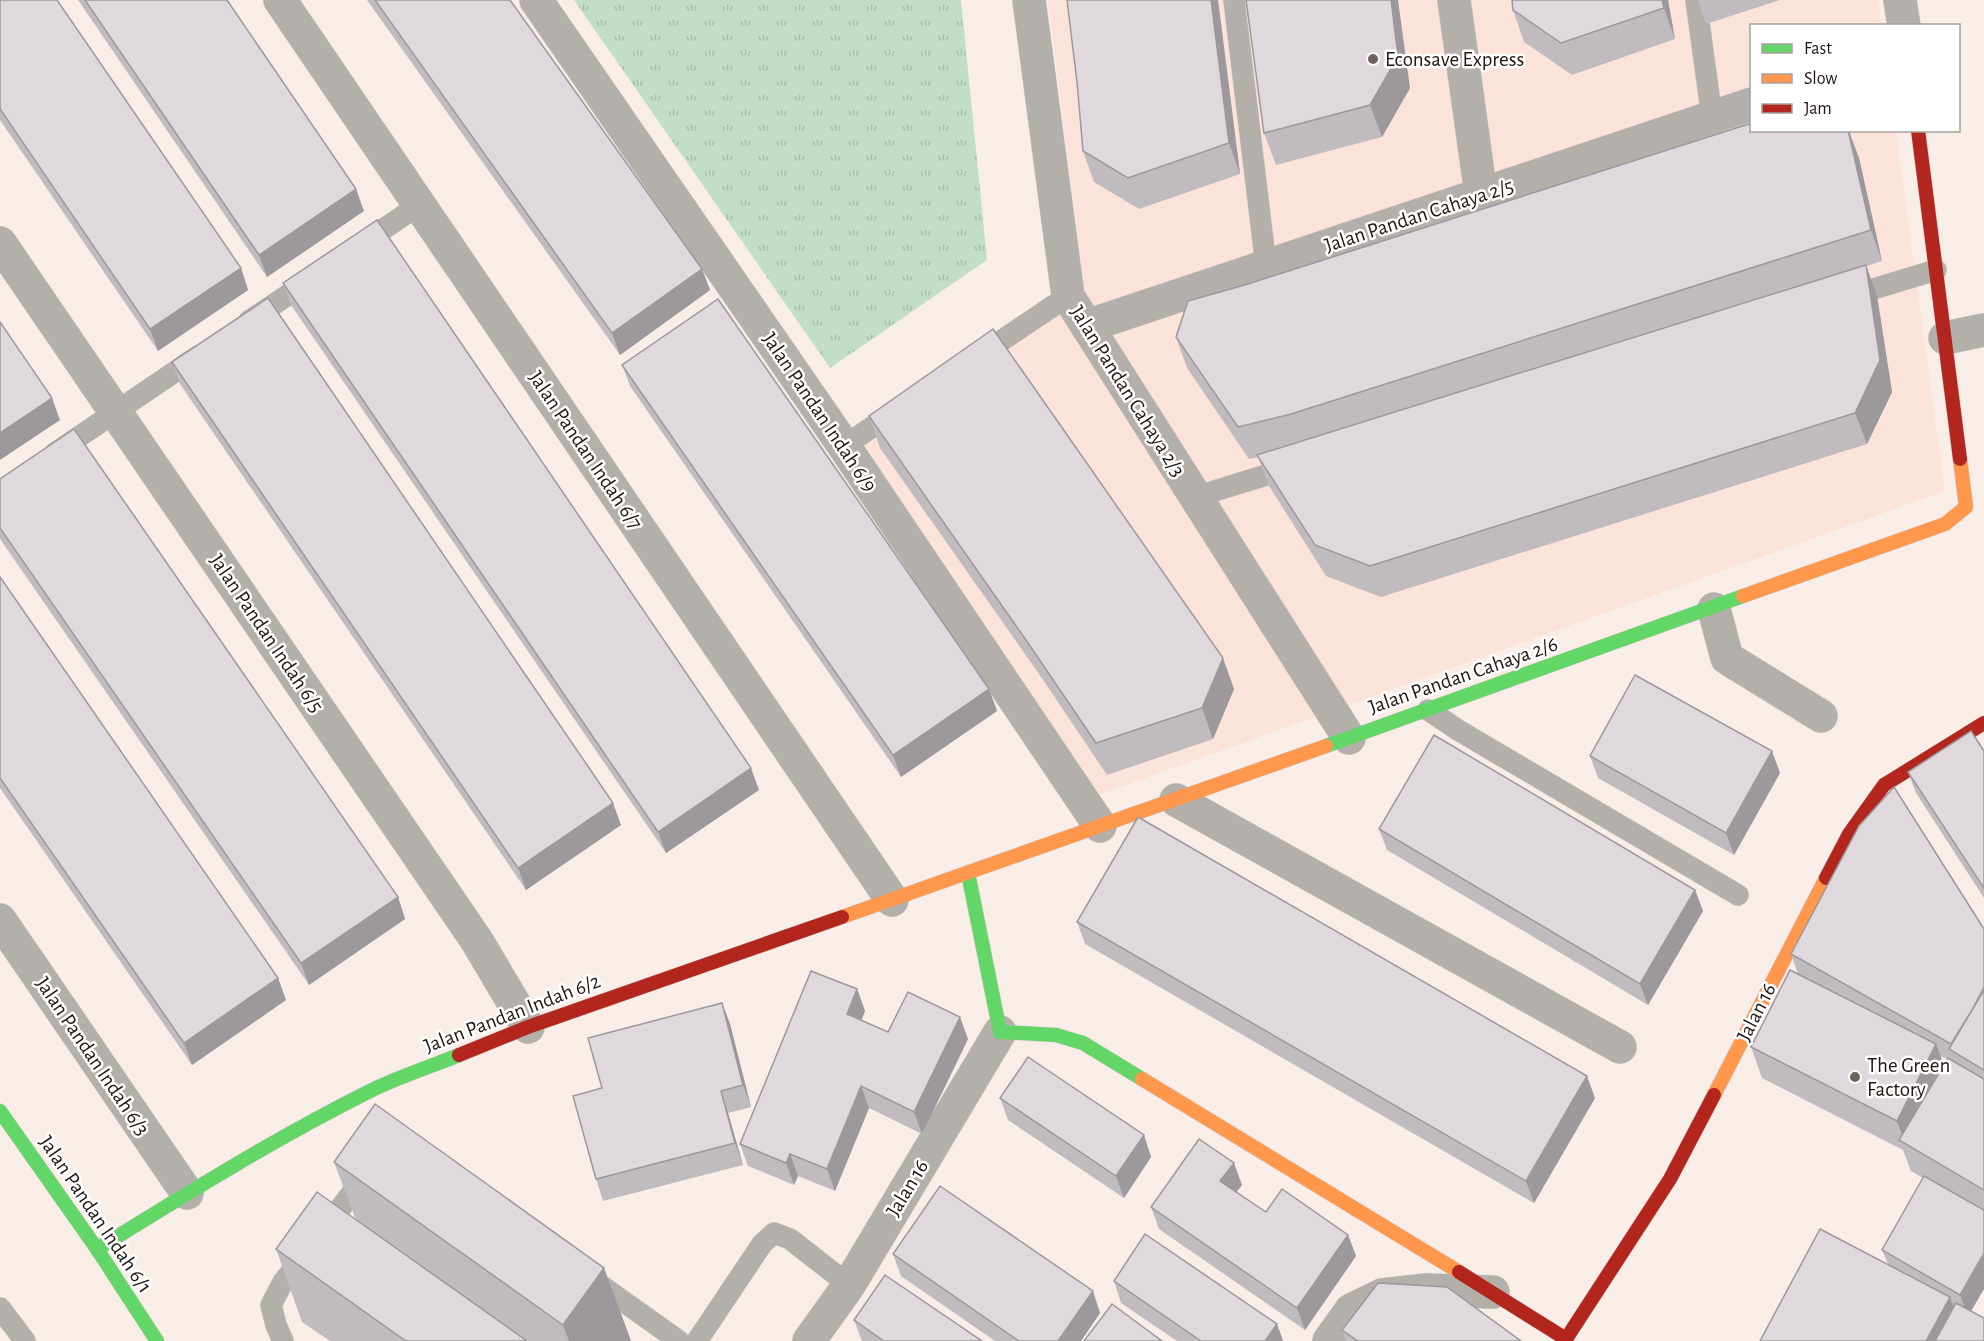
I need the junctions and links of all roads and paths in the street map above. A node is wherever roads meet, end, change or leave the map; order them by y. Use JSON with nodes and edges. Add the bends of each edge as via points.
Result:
{"nodes":[{"id":1,"x":280,"y":0,"type":"edge"},
{"id":2,"x":536,"y":0,"type":"edge"},
{"id":3,"x":1029,"y":0,"type":"edge"},
{"id":4,"x":1234,"y":0,"type":"edge"},
{"id":5,"x":1454,"y":0,"type":"edge"},
{"id":6,"x":1696,"y":0,"type":"edge"},
{"id":7,"x":1900,"y":0,"type":"edge"},
{"id":8,"x":1904,"y":24,"type":"edge"},
{"id":9,"x":1750,"y":105,"type":"edge"},
{"id":10,"x":1712,"y":118,"type":"junction"},
{"id":11,"x":1918,"y":132,"type":"edge"},
{"id":12,"x":1481,"y":195,"type":"junction"},
{"id":13,"x":419,"y":205,"type":"junction"},
{"id":14,"x":0,"y":243,"type":"edge"},
{"id":15,"x":341,"y":258,"type":"edge"},
{"id":16,"x":1266,"y":266,"type":"junction"},
{"id":17,"x":1936,"y":270,"type":"junction"},
{"id":18,"x":321,"y":272,"type":"edge"},
{"id":19,"x":1068,"y":296,"type":"junction"},
{"id":20,"x":1834,"y":302,"type":"edge"},
{"id":21,"x":1087,"y":326,"type":"junction"},
{"id":22,"x":1984,"y":330,"type":"edge"},
{"id":23,"x":233,"y":332,"type":"edge"},
{"id":24,"x":1945,"y":338,"type":"junction"},
{"id":25,"x":213,"y":345,"type":"edge"},
{"id":26,"x":961,"y":368,"type":"edge"},
{"id":27,"x":912,"y":400,"type":"edge"},
{"id":28,"x":116,"y":412,"type":"junction"},
{"id":29,"x":844,"y":446,"type":"junction"},
{"id":30,"x":1310,"y":462,"type":"edge"},
{"id":31,"x":39,"y":465,"type":"edge"},
{"id":32,"x":1196,"y":497,"type":"junction"},
{"id":33,"x":1714,"y":609,"type":"junction"},
{"id":34,"x":1428,"y":710,"type":"junction"},
{"id":35,"x":1821,"y":716,"type":"dead end"},
{"id":36,"x":1984,"y":723,"type":"edge"},
{"id":37,"x":1349,"y":738,"type":"junction"},
{"id":38,"x":1176,"y":800,"type":"junction"},
{"id":39,"x":1100,"y":826,"type":"junction"},
{"id":40,"x":968,"y":873,"type":"junction"},
{"id":41,"x":1738,"y":895,"type":"dead end"},
{"id":42,"x":892,"y":900,"type":"junction"},
{"id":43,"x":0,"y":920,"type":"edge"},
{"id":44,"x":528,"y":1027,"type":"junction"},
{"id":45,"x":1000,"y":1032,"type":"junction"},
{"id":46,"x":1620,"y":1047,"type":"dead end"},
{"id":47,"x":0,"y":1111,"type":"edge"},
{"id":48,"x":377,"y":1159,"type":"edge"},
{"id":49,"x":187,"y":1193,"type":"junction"},
{"id":50,"x":97,"y":1249,"type":"junction"},
{"id":51,"x":573,"y":1265,"type":"edge"},
{"id":52,"x":849,"y":1285,"type":"junction"},
{"id":53,"x":1493,"y":1292,"type":"junction"},
{"id":54,"x":0,"y":1308,"type":"edge"},
{"id":55,"x":1567,"y":1340,"type":"edge"},
{"id":56,"x":25,"y":1341,"type":"edge"},
{"id":57,"x":157,"y":1341,"type":"edge"},
{"id":58,"x":284,"y":1341,"type":"edge"},
{"id":59,"x":679,"y":1341,"type":"edge"},
{"id":60,"x":697,"y":1341,"type":"edge"},
{"id":61,"x":809,"y":1341,"type":"edge"},
{"id":62,"x":1329,"y":1341,"type":"edge"}],
"edges":[{"from":1,"to":13,"type":"street","name":"Jalan Pandan Indah 6/7"},
{"from":2,"to":29,"type":"street","name":"Jalan Pandan Indah 6/9"},
{"from":3,"to":19,"type":"street","name":"Jalan Pandan Cahaya 2/3"},
{"from":4,"to":16,"type":"lane"},
{"from":5,"to":12,"type":"street"},
{"from":6,"to":10,"type":"lane"},
{"from":7,"to":8,"type":"street"},
{"from":9,"to":10,"type":"street","name":"Jalan Pandan Cahaya 2/5"},
{"from":10,"to":12,"type":"street","name":"Jalan Pandan Cahaya 2/5"},
{"from":11,"to":17,"type":"street"},
{"from":12,"to":16,"type":"street","name":"Jalan Pandan Cahaya 2/5"},
{"from":13,"to":15,"type":"lane"},
{"from":13,"to":42,"type":"street","name":"Jalan Pandan Indah 6/7"},
{"from":14,"to":28,"type":"street","name":"Jalan Pandan Indah 6/5"},
{"from":16,"to":21,"type":"street","name":"Jalan Pandan Cahaya 2/5"},
{"from":17,"to":20,"type":"lane"},
{"from":17,"to":24,"type":"street"},
{"from":18,"to":23,"type":"lane"},
{"from":19,"to":21,"type":"street","name":"Jalan Pandan Cahaya 2/3"},
{"from":19,"to":26,"type":"lane"},
{"from":21,"to":32,"type":"street","name":"Jalan Pandan Cahaya 2/3"},
{"from":22,"to":24,"type":"street"},
{"from":24,"to":33,"type":"street","name":"Jalan Pandan Cahaya 2/6","via":[[1966,507],[1945,524]]},
{"from":25,"to":28,"type":"lane"},
{"from":27,"to":29,"type":"lane"},
{"from":28,"to":31,"type":"lane"},
{"from":28,"to":44,"type":"street","name":"Jalan Pandan Indah 6/5","via":[[477,941]]},
{"from":29,"to":39,"type":"street","name":"Jalan Pandan Indah 6/9"},
{"from":30,"to":32,"type":"lane"},
{"from":32,"to":37,"type":"street","name":"Jalan Pandan Cahaya 2/3"},
{"from":33,"to":34,"type":"street","name":"Jalan Pandan Cahaya 2/6"},
{"from":33,"to":35,"type":"street","via":[[1727,658]]},
{"from":34,"to":37,"type":"street","name":"Jalan Pandan Cahaya 2/6"},
{"from":34,"to":41,"type":"lane"},
{"from":36,"to":55,"type":"street","name":"Jalan 16","via":[[1884,785],[1849,834],[1670,1179]]},
{"from":37,"to":38,"type":"street","name":"Jalan Pandan Cahaya 2/6"},
{"from":38,"to":39,"type":"street","name":"Jalan Pandan Cahaya 2/6"},
{"from":38,"to":46,"type":"street"},
{"from":39,"to":40,"type":"street","name":"Jalan Pandan Cahaya 2/6"},
{"from":40,"to":42,"type":"street","name":"Jalan Pandan Indah 6/2"},
{"from":40,"to":45,"type":"street"},
{"from":42,"to":44,"type":"street","name":"Jalan Pandan Indah 6/2"},
{"from":43,"to":49,"type":"street","name":"Jalan Pandan Indah 6/3"},
{"from":44,"to":49,"type":"street","name":"Jalan Pandan Indah 6/2","via":[[372,1090]]},
{"from":45,"to":52,"type":"street","name":"Jalan 16"},
{"from":45,"to":53,"type":"street","via":[[1056,1035],[1083,1043]]},
{"from":47,"to":50,"type":"street","name":"Jalan Pandan Indah 6/1"},
{"from":48,"to":58,"type":"lane","via":[[283,1282],[271,1305]]},
{"from":49,"to":50,"type":"street","name":"Jalan Pandan Indah 6/2"},
{"from":50,"to":57,"type":"street","name":"Jalan Pandan Indah 6/1"},
{"from":51,"to":59,"type":"lane"},
{"from":52,"to":60,"type":"lane","via":[[790,1239],[774,1233],[762,1244]]},
{"from":52,"to":61,"type":"street","name":"Jalan 16"},
{"from":53,"to":55,"type":"street"},
{"from":53,"to":62,"type":"street","via":[[1426,1290],[1382,1295],[1351,1310]]},
{"from":54,"to":56,"type":"lane"}]}
